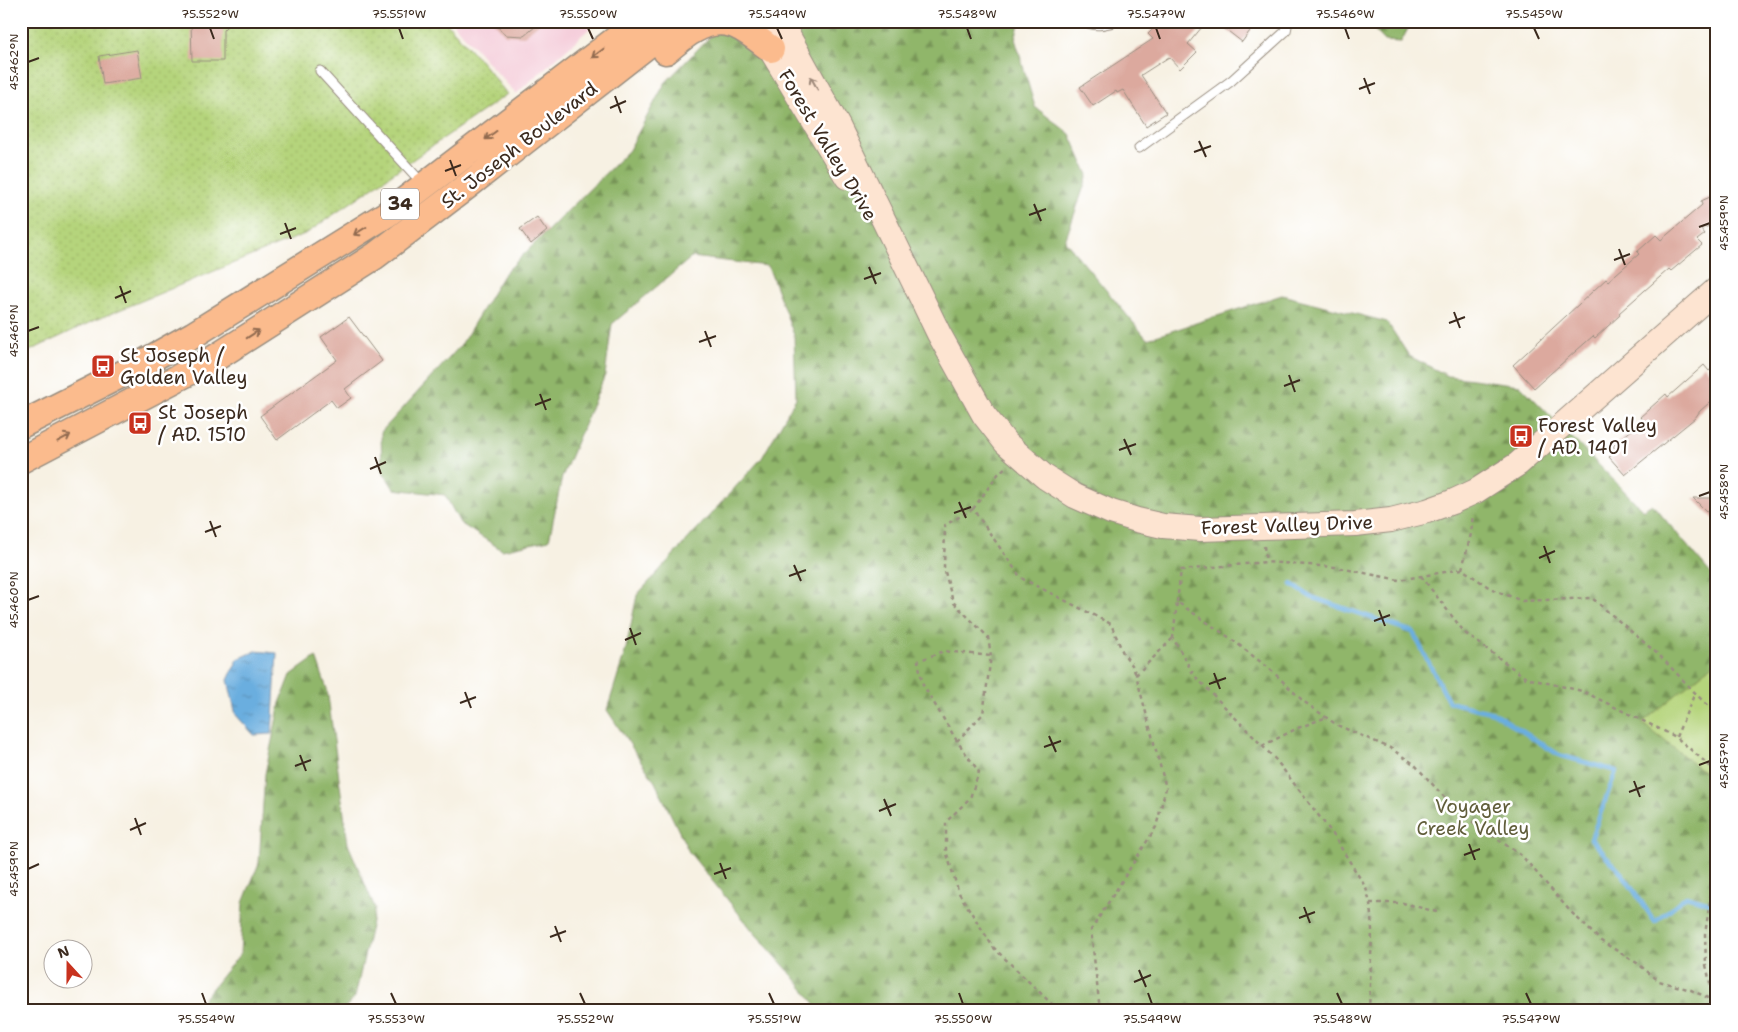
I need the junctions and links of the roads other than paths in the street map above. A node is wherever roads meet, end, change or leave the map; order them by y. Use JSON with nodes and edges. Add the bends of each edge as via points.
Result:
{"nodes":[{"id":1,"x":678,"y":21,"type":"edge"},
{"id":2,"x":753,"y":21,"type":"edge"},
{"id":3,"x":780,"y":21,"type":"edge"},
{"id":4,"x":1083,"y":21,"type":"edge"},
{"id":5,"x":1116,"y":21,"type":"edge"},
{"id":6,"x":1288,"y":21,"type":"edge"},
{"id":7,"x":636,"y":24,"type":"edge"},
{"id":8,"x":771,"y":49,"type":"junction"},
{"id":9,"x":320,"y":71,"type":"dead end"},
{"id":10,"x":1139,"y":148,"type":"dead end"},
{"id":11,"x":425,"y":186,"type":"junction"},
{"id":12,"x":375,"y":256,"type":"junction"},
{"id":13,"x":905,"y":266,"type":"junction"},
{"id":14,"x":1717,"y":289,"type":"edge"},
{"id":15,"x":202,"y":348,"type":"junction"},
{"id":16,"x":21,"y":425,"type":"edge"},
{"id":17,"x":21,"y":460,"type":"edge"}],
"edges":[{"from":1,"to":12,"type":"main road","name":"St. Joseph Boulevard","number":"34"},
{"from":2,"to":8,"type":"street","name":"Forest Valley Drive"},
{"from":13,"to":3,"type":"street","name":"Forest Valley Drive","one_way":true,"via":[[838,126]]},
{"from":4,"to":5,"type":"lane","via":[[1094,26]]},
{"from":6,"to":10,"type":"lane","via":[[1286,31],[1230,81]]},
{"from":7,"to":11,"type":"main road","name":"St. Joseph Boulevard","number":"34","one_way":true},
{"from":8,"to":12,"type":"main road","via":[[732,23],[724,21],[694,29],[410,244]]},
{"from":8,"to":13,"type":"street","name":"Forest Valley Drive","via":[[866,210]]},
{"from":9,"to":11,"type":"lane"},
{"from":11,"to":15,"type":"main road","name":"St. Joseph Boulevard","number":"34","one_way":true},
{"from":15,"to":12,"type":"main road","name":"St. Joseph Boulevard","number":"34","one_way":true},
{"from":13,"to":14,"type":"street","name":"Forest Valley Drive","via":[[974,401],[995,430],[1020,455],[1045,477],[1075,496],[1111,512],[1163,526],[1200,529],[1382,521],[1427,510],[1476,491],[1518,464]]},
{"from":15,"to":16,"type":"main road","name":"St. Joseph Boulevard","number":"34","via":[[136,367]]},
{"from":17,"to":15,"type":"main road","name":"St. Joseph Boulevard","number":"34","one_way":true}]}
